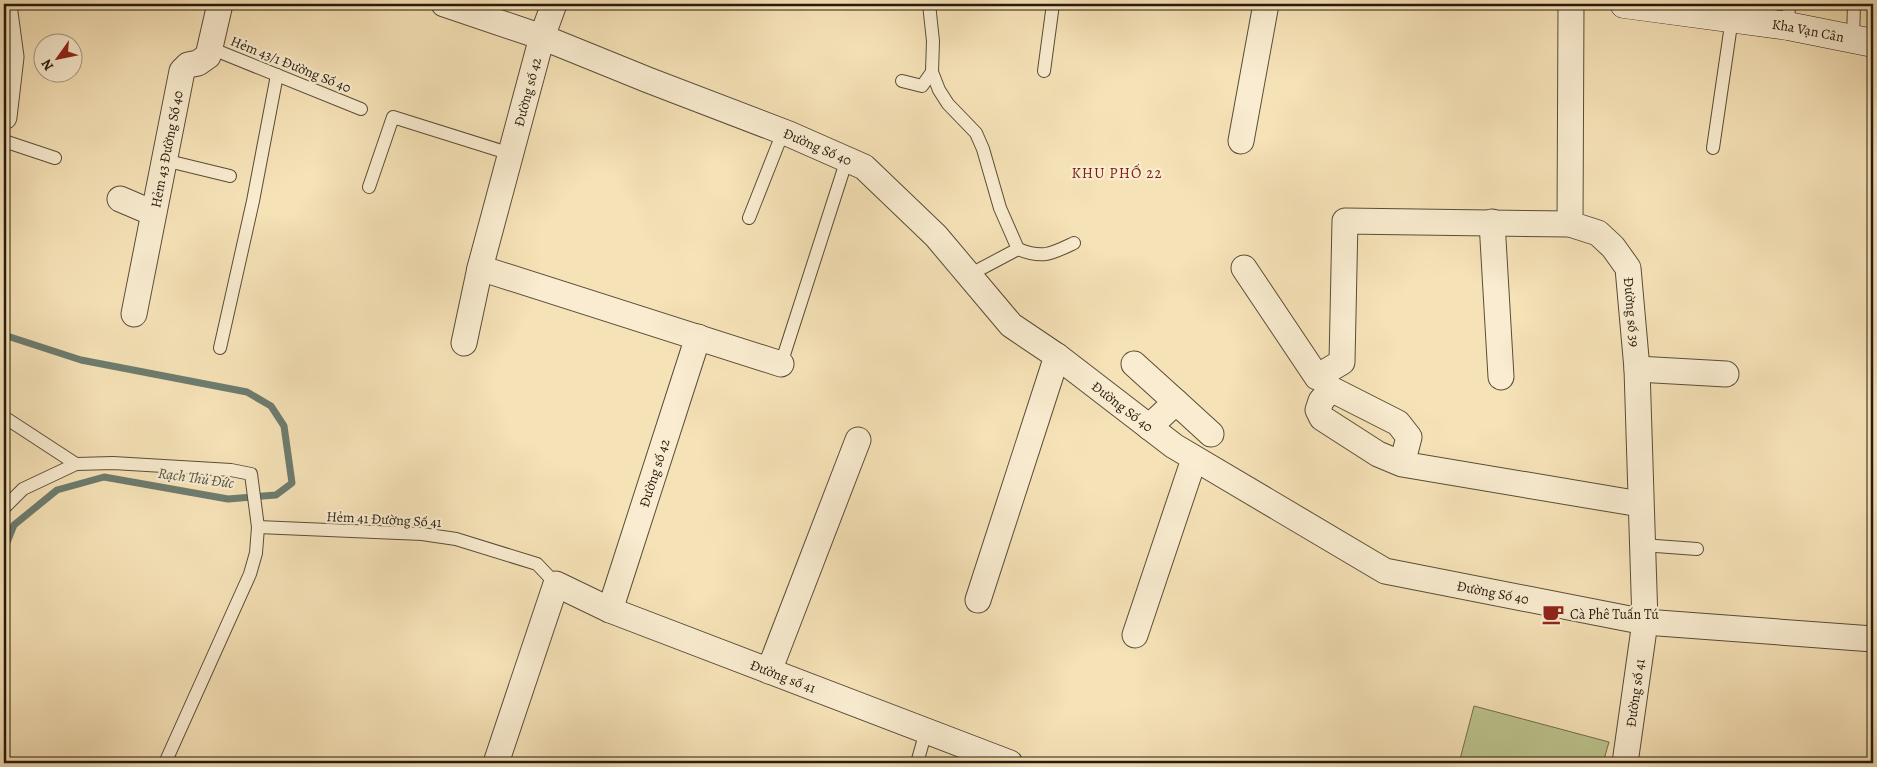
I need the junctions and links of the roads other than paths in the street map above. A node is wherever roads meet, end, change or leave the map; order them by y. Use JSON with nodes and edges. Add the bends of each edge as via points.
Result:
{"nodes":[{"id":1,"x":220,"y":4,"type":"edge"},
{"id":2,"x":444,"y":4,"type":"edge"},
{"id":3,"x":554,"y":4,"type":"edge"},
{"id":4,"x":929,"y":4,"type":"edge"},
{"id":5,"x":1053,"y":4,"type":"edge"},
{"id":6,"x":1266,"y":4,"type":"edge"},
{"id":7,"x":1570,"y":4,"type":"edge"},
{"id":8,"x":1624,"y":4,"type":"edge"},
{"id":9,"x":1854,"y":4,"type":"edge"},
{"id":10,"x":4,"y":5,"type":"edge"},
{"id":11,"x":1788,"y":15,"type":"edge"},
{"id":12,"x":1732,"y":18,"type":"junction"},
{"id":13,"x":542,"y":36,"type":"junction"},
{"id":14,"x":1863,"y":41,"type":"edge"},
{"id":15,"x":210,"y":48,"type":"junction"},
{"id":16,"x":1044,"y":71,"type":"dead end"},
{"id":17,"x":932,"y":72,"type":"junction"},
{"id":18,"x":277,"y":75,"type":"junction"},
{"id":19,"x":902,"y":81,"type":"dead end"},
{"id":20,"x":361,"y":108,"type":"dead end"},
{"id":21,"x":4,"y":117,"type":"edge"},
{"id":22,"x":783,"y":132,"type":"junction"},
{"id":23,"x":1241,"y":141,"type":"dead end"},
{"id":24,"x":4,"y":142,"type":"edge"},
{"id":25,"x":1712,"y":148,"type":"dead end"},
{"id":26,"x":511,"y":154,"type":"junction"},
{"id":27,"x":54,"y":158,"type":"dead end"},
{"id":28,"x":847,"y":159,"type":"junction"},
{"id":29,"x":164,"y":160,"type":"junction"},
{"id":30,"x":230,"y":176,"type":"dead end"},
{"id":31,"x":369,"y":187,"type":"dead end"},
{"id":32,"x":120,"y":199,"type":"dead end"},
{"id":33,"x":153,"y":213,"type":"junction"},
{"id":34,"x":749,"y":218,"type":"dead end"},
{"id":35,"x":1492,"y":222,"type":"junction"},
{"id":36,"x":1570,"y":224,"type":"junction"},
{"id":37,"x":1074,"y":243,"type":"dead end"},
{"id":38,"x":1018,"y":249,"type":"junction"},
{"id":39,"x":480,"y":268,"type":"junction"},
{"id":40,"x":1244,"y":268,"type":"dead end"},
{"id":41,"x":968,"y":275,"type":"junction"},
{"id":42,"x":134,"y":314,"type":"dead end"},
{"id":43,"x":698,"y":337,"type":"junction"},
{"id":44,"x":464,"y":343,"type":"dead end"},
{"id":45,"x":220,"y":348,"type":"dead end"},
{"id":46,"x":1057,"y":356,"type":"junction"},
{"id":47,"x":780,"y":364,"type":"joint"},
{"id":48,"x":1134,"y":364,"type":"dead end"},
{"id":49,"x":1637,"y":370,"type":"junction"},
{"id":50,"x":1726,"y":374,"type":"dead end"},
{"id":51,"x":1500,"y":377,"type":"dead end"},
{"id":52,"x":1176,"y":402,"type":"junction"},
{"id":53,"x":4,"y":417,"type":"edge"},
{"id":54,"x":1149,"y":427,"type":"junction"},
{"id":55,"x":1211,"y":434,"type":"dead end"},
{"id":56,"x":858,"y":440,"type":"dead end"},
{"id":57,"x":1194,"y":458,"type":"junction"},
{"id":58,"x":76,"y":464,"type":"junction"},
{"id":59,"x":1402,"y":464,"type":"dead end"},
{"id":60,"x":1640,"y":504,"type":"junction"},
{"id":61,"x":4,"y":508,"type":"edge"},
{"id":62,"x":258,"y":527,"type":"junction"},
{"id":63,"x":1642,"y":545,"type":"junction"},
{"id":64,"x":1697,"y":549,"type":"dead end"},
{"id":65,"x":556,"y":584,"type":"junction"},
{"id":66,"x":978,"y":600,"type":"dead end"},
{"id":67,"x":610,"y":610,"type":"junction"},
{"id":68,"x":1645,"y":622,"type":"junction"},
{"id":69,"x":1135,"y":635,"type":"dead end"},
{"id":70,"x":1873,"y":639,"type":"edge"},
{"id":71,"x":769,"y":671,"type":"junction"},
{"id":72,"x":926,"y":731,"type":"junction"},
{"id":73,"x":165,"y":763,"type":"edge"},
{"id":74,"x":496,"y":763,"type":"edge"},
{"id":75,"x":917,"y":763,"type":"edge"},
{"id":76,"x":1010,"y":763,"type":"edge"},
{"id":77,"x":1624,"y":763,"type":"edge"}],
"edges":[{"from":1,"to":15,"type":"street"},
{"from":2,"to":13,"type":"street","name":"Đường Số 40"},
{"from":3,"to":13,"type":"street","name":"Đường số 42"},
{"from":4,"to":17,"type":"lane"},
{"from":5,"to":16,"type":"lane"},
{"from":6,"to":23,"type":"street"},
{"from":7,"to":36,"type":"street"},
{"from":8,"to":12,"type":"main road","name":"Kha Vạn Cân"},
{"from":9,"to":14,"type":"lane"},
{"from":10,"to":21,"type":"street","via":[[11,57]]},
{"from":11,"to":12,"type":"main road","name":"Kha Vạn Cân"},
{"from":11,"to":14,"type":"main road","name":"Kha Vạn Cân"},
{"from":12,"to":25,"type":"lane"},
{"from":13,"to":22,"type":"street","name":"Đường Số 40"},
{"from":13,"to":26,"type":"street","name":"Đường số 42"},
{"from":15,"to":18,"type":"lane","name":"Hẻm 43/1 Đường Số 40"},
{"from":15,"to":29,"type":"street","name":"Hẻm 43 Đường Số 40","via":[[204,60],[188,65],[182,71]]},
{"from":17,"to":19,"type":"lane","via":[[922,86]]},
{"from":17,"to":38,"type":"lane","via":[[948,104],[976,133],[1000,208]]},
{"from":18,"to":20,"type":"lane","name":"Hẻm 43/1 Đường Số 40"},
{"from":18,"to":45,"type":"lane"},
{"from":22,"to":28,"type":"street","name":"Đường Số 40"},
{"from":22,"to":34,"type":"lane"},
{"from":24,"to":27,"type":"lane"},
{"from":26,"to":31,"type":"lane","via":[[393,117]]},
{"from":26,"to":39,"type":"street","name":"Đường số 42"},
{"from":28,"to":41,"type":"street","name":"Đường Số 40","via":[[864,167],[936,236]]},
{"from":28,"to":47,"type":"lane"},
{"from":29,"to":30,"type":"lane"},
{"from":29,"to":33,"type":"street","name":"Hẻm 43 Đường Số 40"},
{"from":32,"to":33,"type":"street"},
{"from":33,"to":42,"type":"street","name":"Hẻm 43 Đường Số 40"},
{"from":35,"to":36,"type":"street","name":"Đường số 39"},
{"from":35,"to":40,"type":"street","name":"Đường số 39","via":[[1345,221],[1342,362],[1317,377]]},
{"from":35,"to":51,"type":"street"},
{"from":36,"to":49,"type":"street","name":"Đường số 39","via":[[1598,233],[1628,268]]},
{"from":37,"to":38,"type":"lane","via":[[1044,255]]},
{"from":38,"to":41,"type":"lane"},
{"from":39,"to":43,"type":"street"},
{"from":39,"to":44,"type":"street","name":"Đường số 42"},
{"from":41,"to":46,"type":"street","name":"Đường Số 40","via":[[1011,325]]},
{"from":43,"to":47,"type":"street"},
{"from":43,"to":67,"type":"street","name":"Đường số 42"},
{"from":46,"to":54,"type":"street","name":"Đường Số 40"},
{"from":46,"to":66,"type":"street"},
{"from":48,"to":52,"type":"street"},
{"from":49,"to":50,"type":"street"},
{"from":49,"to":60,"type":"street","name":"Đường số 39"},
{"from":52,"to":54,"type":"street"},
{"from":52,"to":55,"type":"street"},
{"from":53,"to":58,"type":"lane"},
{"from":54,"to":57,"type":"street","name":"Đường Số 40"},
{"from":56,"to":71,"type":"street"},
{"from":57,"to":68,"type":"street","name":"Đường Số 40","via":[[1385,571]]},
{"from":57,"to":69,"type":"street"},
{"from":58,"to":61,"type":"lane","via":[[23,489]]},
{"from":58,"to":62,"type":"lane","via":[[123,463],[251,474]]},
{"from":59,"to":60,"type":"street"},
{"from":60,"to":63,"type":"street","name":"Đường số 39"},
{"from":62,"to":65,"type":"lane","name":"Hẻm 41 Đường Số 41","via":[[456,538],[537,564]]},
{"from":62,"to":73,"type":"lane","via":[[250,574]]},
{"from":63,"to":64,"type":"lane"},
{"from":63,"to":68,"type":"street","name":"Đường số 39"},
{"from":65,"to":67,"type":"street","name":"Đường số 41"},
{"from":65,"to":74,"type":"street"},
{"from":67,"to":71,"type":"street","name":"Đường số 41"},
{"from":68,"to":70,"type":"street","name":"Đường Số 40"},
{"from":68,"to":77,"type":"street","name":"Đường số 41"},
{"from":71,"to":72,"type":"street","name":"Đường số 41"},
{"from":72,"to":75,"type":"lane"},
{"from":72,"to":76,"type":"street","name":"Đường số 41"}]}
